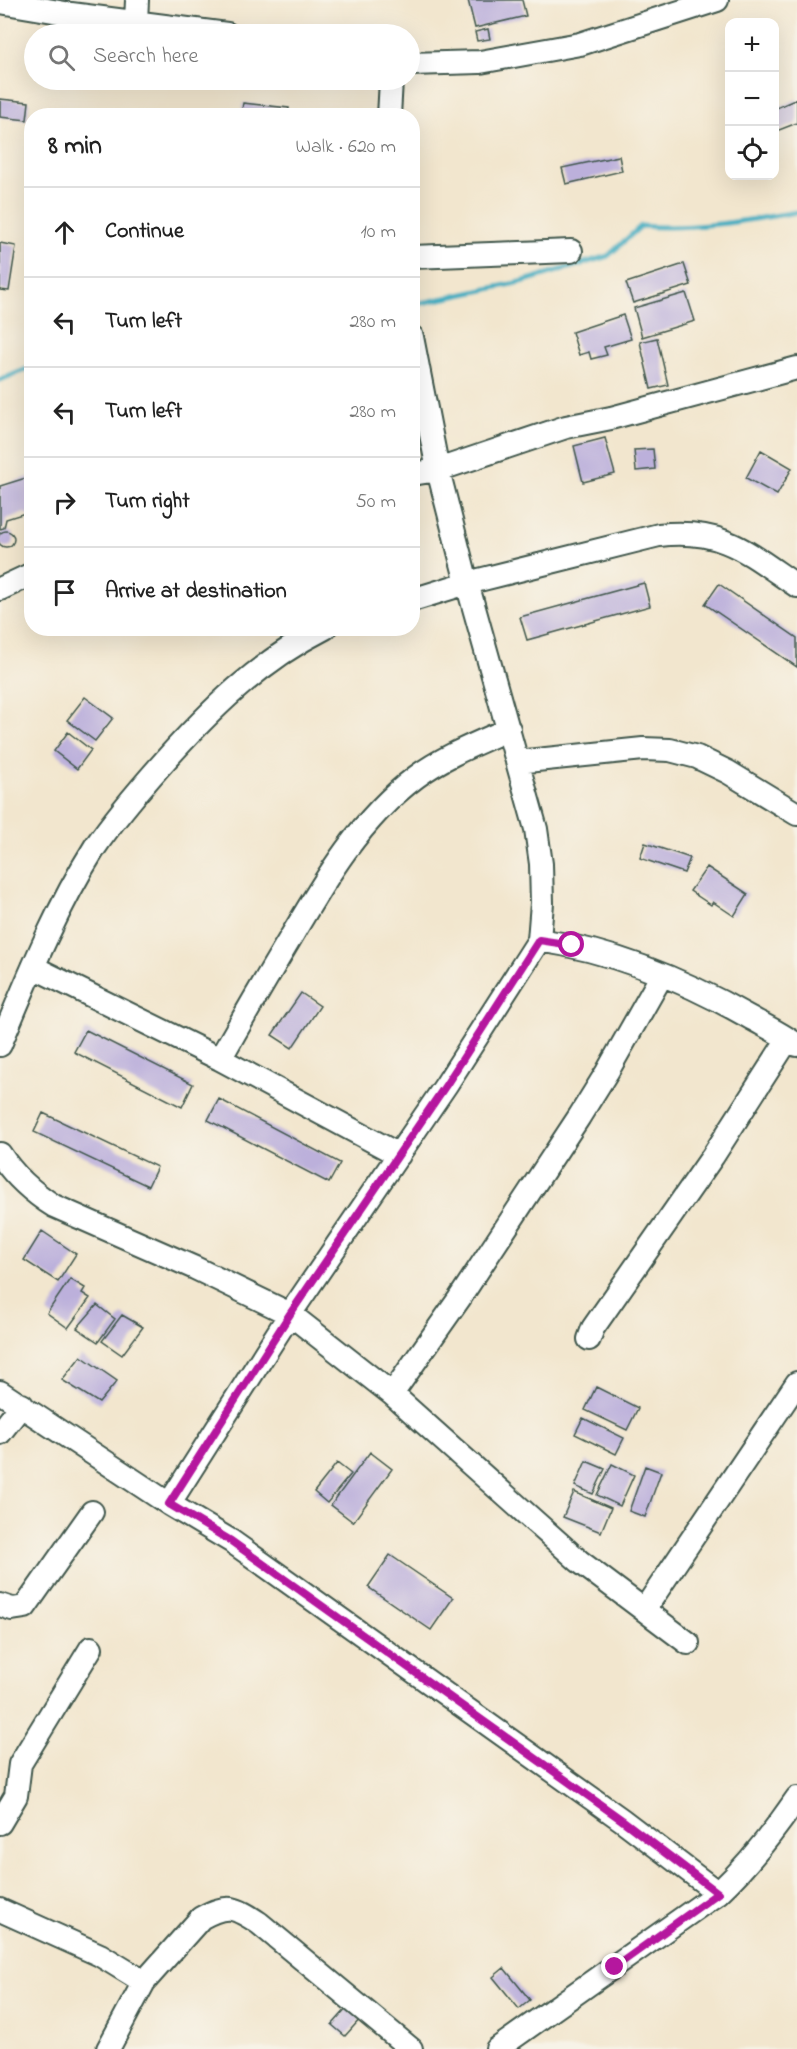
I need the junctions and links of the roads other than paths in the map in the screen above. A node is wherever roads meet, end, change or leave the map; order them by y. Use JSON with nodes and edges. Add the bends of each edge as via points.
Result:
{"nodes":[{"id":1,"x":717,"y":0,"type":"edge"},
{"id":2,"x":0,"y":2,"type":"edge"},
{"id":3,"x":136,"y":11,"type":"edge"},
{"id":4,"x":187,"y":24,"type":"edge"},
{"id":5,"x":420,"y":64,"type":"edge"},
{"id":6,"x":390,"y":90,"type":"edge"},
{"id":7,"x":389,"y":108,"type":"edge"},
{"id":8,"x":571,"y":251,"type":"dead end"},
{"id":9,"x":420,"y":257,"type":"edge"},
{"id":10,"x":797,"y":368,"type":"edge"},
{"id":11,"x":420,"y":379,"type":"edge"},
{"id":12,"x":438,"y":470,"type":"junction"},
{"id":13,"x":420,"y":473,"type":"edge"},
{"id":14,"x":24,"y":578,"type":"edge"},
{"id":15,"x":467,"y":583,"type":"junction"},
{"id":16,"x":797,"y":586,"type":"edge"},
{"id":17,"x":0,"y":589,"type":"edge"},
{"id":18,"x":420,"y":598,"type":"edge"},
{"id":19,"x":309,"y":636,"type":"edge"},
{"id":20,"x":509,"y":729,"type":"junction"},
{"id":21,"x":517,"y":762,"type":"junction"},
{"id":22,"x":797,"y":814,"type":"edge"},
{"id":23,"x":539,"y":940,"type":"junction"},
{"id":24,"x":33,"y":967,"type":"junction"},
{"id":25,"x":662,"y":975,"type":"junction"},
{"id":26,"x":793,"y":1042,"type":"edge"},
{"id":27,"x":0,"y":1045,"type":"edge"},
{"id":28,"x":220,"y":1059,"type":"junction"},
{"id":29,"x":0,"y":1155,"type":"edge"},
{"id":30,"x":399,"y":1155,"type":"junction"},
{"id":31,"x":290,"y":1314,"type":"junction"},
{"id":32,"x":589,"y":1339,"type":"dead end"},
{"id":33,"x":797,"y":1383,"type":"edge"},
{"id":34,"x":0,"y":1392,"type":"edge"},
{"id":35,"x":392,"y":1394,"type":"junction"},
{"id":36,"x":22,"y":1405,"type":"junction"},
{"id":37,"x":0,"y":1433,"type":"edge"},
{"id":38,"x":169,"y":1504,"type":"junction"},
{"id":39,"x":92,"y":1512,"type":"dead end"},
{"id":40,"x":0,"y":1605,"type":"edge"},
{"id":41,"x":644,"y":1610,"type":"junction"},
{"id":42,"x":688,"y":1643,"type":"dead end"},
{"id":43,"x":91,"y":1648,"type":"dead end"},
{"id":44,"x":797,"y":1798,"type":"edge"},
{"id":45,"x":0,"y":1823,"type":"edge"},
{"id":46,"x":718,"y":1893,"type":"junction"},
{"id":47,"x":0,"y":1910,"type":"edge"},
{"id":48,"x":144,"y":1982,"type":"junction"},
{"id":49,"x":108,"y":2049,"type":"edge"},
{"id":50,"x":411,"y":2049,"type":"edge"},
{"id":51,"x":497,"y":2049,"type":"edge"}],
"edges":[{"from":1,"to":5,"type":"street","via":[[580,44],[480,62]]},
{"from":2,"to":3,"type":"street"},
{"from":3,"to":4,"type":"street"},
{"from":6,"to":7,"type":"street"},
{"from":8,"to":9,"type":"street"},
{"from":10,"to":12,"type":"street","via":[[567,427]]},
{"from":11,"to":12,"type":"street"},
{"from":12,"to":13,"type":"street"},
{"from":12,"to":15,"type":"street"},
{"from":14,"to":17,"type":"street"},
{"from":15,"to":16,"type":"street","via":[[659,535],[685,532],[737,545]]},
{"from":15,"to":18,"type":"street"},
{"from":15,"to":20,"type":"street"},
{"from":19,"to":24,"type":"street","via":[[250,676],[191,730],[130,800],[66,898]]},
{"from":20,"to":21,"type":"street"},
{"from":20,"to":28,"type":"street","via":[[453,754],[417,776],[363,828],[308,908]]},
{"from":21,"to":22,"type":"street","via":[[644,749],[670,750],[728,772]]},
{"from":21,"to":23,"type":"street","via":[[536,829],[541,864]]},
{"from":23,"to":25,"type":"street","via":[[611,955]]},
{"from":23,"to":30,"type":"street"},
{"from":24,"to":27,"type":"street"},
{"from":24,"to":28,"type":"street"},
{"from":25,"to":26,"type":"street","via":[[712,996]]},
{"from":25,"to":35,"type":"street","via":[[608,1072]]},
{"from":26,"to":32,"type":"street"},
{"from":28,"to":30,"type":"street"},
{"from":29,"to":31,"type":"street","via":[[34,1193],[54,1206]]},
{"from":30,"to":31,"type":"street"},
{"from":31,"to":35,"type":"street"},
{"from":31,"to":38,"type":"street"},
{"from":33,"to":41,"type":"street"},
{"from":34,"to":36,"type":"street"},
{"from":35,"to":41,"type":"street","via":[[579,1561]]},
{"from":36,"to":37,"type":"street"},
{"from":36,"to":38,"type":"street"},
{"from":38,"to":46,"type":"street","via":[[231,1541]]},
{"from":39,"to":40,"type":"street","via":[[25,1606],[12,1609]]},
{"from":41,"to":42,"type":"street"},
{"from":43,"to":45,"type":"street","via":[[20,1764],[16,1796]]},
{"from":44,"to":46,"type":"street","via":[[769,1839]]},
{"from":46,"to":51,"type":"street"},
{"from":47,"to":48,"type":"street","via":[[100,1955]]},
{"from":48,"to":49,"type":"street"},
{"from":48,"to":50,"type":"street","via":[[201,1918],[227,1907],[240,1910]]}]}
